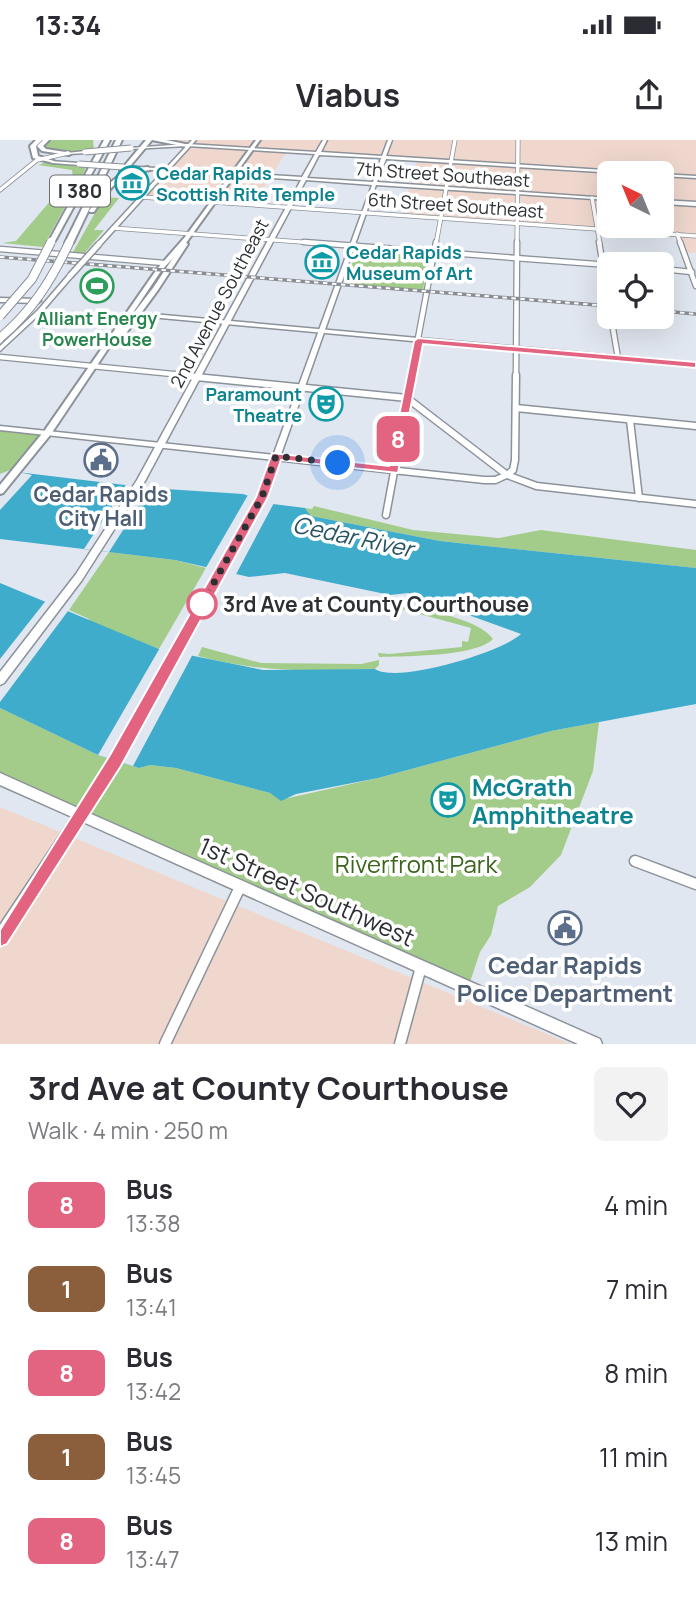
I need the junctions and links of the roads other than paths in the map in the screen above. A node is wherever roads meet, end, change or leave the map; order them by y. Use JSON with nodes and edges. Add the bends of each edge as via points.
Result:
{"nodes":[{"id":1,"x":46,"y":140,"type":"edge"},
{"id":2,"x":107,"y":140,"type":"edge"},
{"id":3,"x":119,"y":140,"type":"edge"},
{"id":4,"x":149,"y":140,"type":"edge"},
{"id":5,"x":155,"y":140,"type":"edge"},
{"id":6,"x":194,"y":140,"type":"edge"},
{"id":7,"x":258,"y":140,"type":"edge"},
{"id":8,"x":325,"y":140,"type":"edge"},
{"id":9,"x":390,"y":140,"type":"edge"},
{"id":10,"x":455,"y":140,"type":"edge"},
{"id":11,"x":518,"y":140,"type":"edge"},
{"id":12,"x":37,"y":141,"type":"edge"},
{"id":13,"x":95,"y":141,"type":"edge"},
{"id":14,"x":187,"y":143,"type":"edge"},
{"id":15,"x":145,"y":147,"type":"junction"},
{"id":16,"x":252,"y":149,"type":"junction"},
{"id":17,"x":69,"y":153,"type":"junction"},
{"id":18,"x":318,"y":153,"type":"junction"},
{"id":19,"x":384,"y":158,"type":"junction"},
{"id":20,"x":39,"y":159,"type":"junction"},
{"id":21,"x":52,"y":162,"type":"junction"},
{"id":22,"x":451,"y":162,"type":"junction"},
{"id":23,"x":32,"y":165,"type":"junction"},
{"id":24,"x":518,"y":166,"type":"junction"},
{"id":25,"x":125,"y":167,"type":"junction"},
{"id":26,"x":148,"y":169,"type":"junction"},
{"id":27,"x":165,"y":170,"type":"junction"},
{"id":28,"x":597,"y":171,"type":"edge"},
{"id":29,"x":89,"y":174,"type":"junction"},
{"id":30,"x":234,"y":174,"type":"junction"},
{"id":31,"x":119,"y":175,"type":"junction"},
{"id":32,"x":674,"y":176,"type":"edge"},
{"id":33,"x":696,"y":177,"type":"edge"},
{"id":34,"x":304,"y":179,"type":"junction"},
{"id":35,"x":374,"y":183,"type":"junction"},
{"id":36,"x":1,"y":188,"type":"edge"},
{"id":37,"x":447,"y":188,"type":"junction"},
{"id":38,"x":518,"y":193,"type":"junction"},
{"id":39,"x":141,"y":197,"type":"junction"},
{"id":40,"x":592,"y":198,"type":"junction"},
{"id":41,"x":597,"y":198,"type":"edge"},
{"id":42,"x":213,"y":202,"type":"junction"},
{"id":43,"x":674,"y":203,"type":"edge"},
{"id":44,"x":696,"y":204,"type":"edge"},
{"id":45,"x":288,"y":207,"type":"junction"},
{"id":46,"x":364,"y":212,"type":"junction"},
{"id":47,"x":441,"y":218,"type":"junction"},
{"id":48,"x":518,"y":223,"type":"junction"},
{"id":49,"x":113,"y":228,"type":"junction"},
{"id":50,"x":597,"y":229,"type":"joint"},
{"id":51,"x":674,"y":234,"type":"edge"},
{"id":52,"x":677,"y":234,"type":"junction"},
{"id":53,"x":189,"y":236,"type":"junction"},
{"id":54,"x":696,"y":236,"type":"edge"},
{"id":55,"x":271,"y":240,"type":"junction"},
{"id":56,"x":70,"y":241,"type":"junction"},
{"id":57,"x":352,"y":246,"type":"junction"},
{"id":58,"x":0,"y":249,"type":"edge"},
{"id":59,"x":435,"y":252,"type":"junction"},
{"id":60,"x":518,"y":258,"type":"junction"},
{"id":61,"x":164,"y":263,"type":"junction"},
{"id":62,"x":597,"y":264,"type":"edge"},
{"id":63,"x":40,"y":266,"type":"junction"},
{"id":64,"x":56,"y":270,"type":"junction"},
{"id":65,"x":674,"y":270,"type":"edge"},
{"id":66,"x":694,"y":272,"type":"edge"},
{"id":67,"x":70,"y":276,"type":"junction"},
{"id":68,"x":696,"y":286,"type":"edge"},
{"id":69,"x":1,"y":303,"type":"edge"},
{"id":70,"x":41,"y":309,"type":"junction"},
{"id":71,"x":132,"y":315,"type":"junction"},
{"id":72,"x":0,"y":316,"type":"edge"},
{"id":73,"x":226,"y":323,"type":"junction"},
{"id":74,"x":0,"y":327,"type":"edge"},
{"id":75,"x":613,"y":329,"type":"edge"},
{"id":76,"x":321,"y":331,"type":"junction"},
{"id":77,"x":0,"y":338,"type":"edge"},
{"id":78,"x":418,"y":341,"type":"junction"},
{"id":79,"x":0,"y":349,"type":"edge"},
{"id":80,"x":516,"y":349,"type":"junction"},
{"id":81,"x":0,"y":357,"type":"edge"},
{"id":82,"x":618,"y":358,"type":"junction"},
{"id":83,"x":696,"y":365,"type":"edge"},
{"id":84,"x":94,"y":367,"type":"junction"},
{"id":85,"x":198,"y":376,"type":"junction"},
{"id":86,"x":301,"y":387,"type":"junction"},
{"id":87,"x":407,"y":398,"type":"junction"},
{"id":88,"x":516,"y":408,"type":"junction"},
{"id":89,"x":630,"y":420,"type":"junction"},
{"id":90,"x":696,"y":426,"type":"edge"},
{"id":91,"x":0,"y":428,"type":"edge"},
{"id":92,"x":48,"y":432,"type":"junction"},
{"id":93,"x":161,"y":444,"type":"junction"},
{"id":94,"x":276,"y":456,"type":"junction"},
{"id":95,"x":394,"y":470,"type":"junction"},
{"id":96,"x":507,"y":475,"type":"junction"},
{"id":97,"x":0,"y":491,"type":"edge"},
{"id":98,"x":639,"y":498,"type":"junction"},
{"id":99,"x":696,"y":504,"type":"edge"},
{"id":100,"x":386,"y":515,"type":"dead end"},
{"id":101,"x":0,"y":680,"type":"edge"},
{"id":102,"x":0,"y":779,"type":"edge"},
{"id":103,"x":80,"y":815,"type":"junction"},
{"id":104,"x":635,"y":861,"type":"dead end"},
{"id":105,"x":696,"y":884,"type":"edge"},
{"id":106,"x":240,"y":887,"type":"junction"},
{"id":107,"x":0,"y":937,"type":"edge"},
{"id":108,"x":421,"y":967,"type":"junction"},
{"id":109,"x":165,"y":1044,"type":"edge"},
{"id":110,"x":400,"y":1044,"type":"edge"},
{"id":111,"x":595,"y":1044,"type":"edge"}],
"edges":[{"from":1,"to":17,"type":"highway","via":[[40,146],[44,150]]},
{"from":2,"to":29,"type":"highway","number":"I 380"},
{"from":3,"to":56,"type":"highway","number":"I 380"},
{"from":4,"to":15,"type":"highway"},
{"from":5,"to":14,"type":"highway"},
{"from":6,"to":14,"type":"street"},
{"from":7,"to":16,"type":"main road"},
{"from":8,"to":18,"type":"main road","name":"2nd Avenue Southeast"},
{"from":9,"to":19,"type":"main road"},
{"from":10,"to":22,"type":"street"},
{"from":11,"to":24,"type":"street"},
{"from":12,"to":20,"type":"highway","via":[[34,153]]},
{"from":13,"to":29,"type":"highway"},
{"from":14,"to":15,"type":"main road"},
{"from":14,"to":16,"type":"main road"},
{"from":14,"to":27,"type":"street"},
{"from":15,"to":17,"type":"main road","bridge":true},
{"from":15,"to":25,"type":"highway"},
{"from":16,"to":18,"type":"main road"},
{"from":16,"to":30,"type":"main road"},
{"from":17,"to":20,"type":"street"},
{"from":18,"to":19,"type":"main road"},
{"from":18,"to":34,"type":"main road","name":"2nd Avenue Southeast"},
{"from":19,"to":22,"type":"main road"},
{"from":19,"to":35,"type":"main road"},
{"from":20,"to":21,"type":"highway"},
{"from":20,"to":23,"type":"street"},
{"from":21,"to":23,"type":"street"},
{"from":21,"to":25,"type":"main road","name":"7th Street Southeast","bridge":true},
{"from":22,"to":24,"type":"main road"},
{"from":22,"to":37,"type":"street"},
{"from":23,"to":36,"type":"street"},
{"from":24,"to":28,"type":"main road"},
{"from":24,"to":38,"type":"street"},
{"from":25,"to":26,"type":"main road","name":"7th Street Southeast"},
{"from":25,"to":31,"type":"highway"},
{"from":26,"to":27,"type":"main road","name":"7th Street Southeast"},
{"from":26,"to":31,"type":"highway"},
{"from":27,"to":30,"type":"main road","name":"7th Street Southeast"},
{"from":27,"to":39,"type":"street"},
{"from":29,"to":63,"type":"highway","number":"I 380","bridge":true},
{"from":30,"to":34,"type":"main road","name":"7th Street Southeast"},
{"from":30,"to":42,"type":"main road"},
{"from":31,"to":56,"type":"highway"},
{"from":32,"to":33,"type":"main road"},
{"from":34,"to":35,"type":"main road","name":"7th Street Southeast"},
{"from":34,"to":45,"type":"main road","name":"2nd Avenue Southeast"},
{"from":35,"to":37,"type":"main road","name":"7th Street Southeast"},
{"from":35,"to":46,"type":"main road"},
{"from":37,"to":38,"type":"main road","name":"7th Street Southeast"},
{"from":37,"to":47,"type":"street"},
{"from":38,"to":40,"type":"main road","name":"7th Street Southeast"},
{"from":38,"to":48,"type":"street"},
{"from":39,"to":42,"type":"street","name":"6th Street Southeast"},
{"from":39,"to":49,"type":"street"},
{"from":40,"to":41,"type":"main road","name":"7th Street Southeast"},
{"from":40,"to":50,"type":"street"},
{"from":42,"to":45,"type":"street","name":"6th Street Southeast"},
{"from":42,"to":53,"type":"main road"},
{"from":43,"to":44,"type":"main road"},
{"from":45,"to":46,"type":"street","name":"6th Street Southeast"},
{"from":45,"to":55,"type":"main road","name":"2nd Avenue Southeast"},
{"from":46,"to":47,"type":"street","name":"6th Street Southeast"},
{"from":46,"to":57,"type":"main road"},
{"from":47,"to":48,"type":"street","name":"6th Street Southeast"},
{"from":47,"to":59,"type":"street"},
{"from":48,"to":50,"type":"street","name":"6th Street Southeast"},
{"from":48,"to":60,"type":"street"},
{"from":49,"to":53,"type":"street"},
{"from":49,"to":67,"type":"street","bridge":true},
{"from":51,"to":52,"type":"street","name":"6th Street Southeast"},
{"from":52,"to":54,"type":"street","name":"6th Street Southeast"},
{"from":52,"to":66,"type":"street"},
{"from":53,"to":55,"type":"street"},
{"from":53,"to":61,"type":"main road"},
{"from":53,"to":71,"type":"main road","via":[[177,259]]},
{"from":55,"to":57,"type":"street"},
{"from":55,"to":73,"type":"main road","name":"2nd Avenue Southeast"},
{"from":56,"to":64,"type":"highway","number":"I 380","bridge":true},
{"from":57,"to":59,"type":"street"},
{"from":57,"to":76,"type":"main road"},
{"from":58,"to":61,"type":"street"},
{"from":59,"to":60,"type":"street"},
{"from":59,"to":78,"type":"street"},
{"from":60,"to":62,"type":"street"},
{"from":60,"to":80,"type":"street"},
{"from":61,"to":71,"type":"main road"},
{"from":63,"to":69,"type":"highway","bridge":true},
{"from":63,"to":72,"type":"highway","number":"I 380","bridge":true},
{"from":64,"to":74,"type":"highway","number":"I 380","bridge":true},
{"from":64,"to":77,"type":"highway","bridge":true,"via":[[38,301]]},
{"from":65,"to":66,"type":"street"},
{"from":66,"to":68,"type":"street"},
{"from":67,"to":69,"type":"street","via":[[38,301]]},
{"from":67,"to":70,"type":"street"},
{"from":69,"to":70,"type":"street"},
{"from":70,"to":79,"type":"street"},
{"from":71,"to":73,"type":"street"},
{"from":71,"to":84,"type":"main road"},
{"from":73,"to":76,"type":"street"},
{"from":73,"to":85,"type":"main road","name":"2nd Avenue Southeast"},
{"from":75,"to":82,"type":"street"},
{"from":76,"to":78,"type":"street"},
{"from":76,"to":86,"type":"main road"},
{"from":78,"to":80,"type":"street"},
{"from":78,"to":87,"type":"street"},
{"from":80,"to":82,"type":"street"},
{"from":80,"to":88,"type":"street"},
{"from":81,"to":84,"type":"street"},
{"from":82,"to":83,"type":"street"},
{"from":84,"to":85,"type":"street"},
{"from":84,"to":92,"type":"main road"},
{"from":85,"to":86,"type":"street"},
{"from":85,"to":93,"type":"main road","name":"2nd Avenue Southeast"},
{"from":86,"to":87,"type":"street"},
{"from":86,"to":94,"type":"main road"},
{"from":87,"to":95,"type":"street"},
{"from":87,"to":96,"type":"street"},
{"from":88,"to":89,"type":"street"},
{"from":88,"to":96,"type":"street","via":[[515,464]]},
{"from":89,"to":90,"type":"street"},
{"from":89,"to":98,"type":"street"},
{"from":91,"to":92,"type":"street"},
{"from":92,"to":93,"type":"street"},
{"from":92,"to":97,"type":"main road"},
{"from":93,"to":94,"type":"street"},
{"from":93,"to":101,"type":"main road","name":"2nd Avenue Southeast","via":[[97,551]]},
{"from":94,"to":95,"type":"street"},
{"from":94,"to":103,"type":"main road","via":[[261,498],[116,761]]},
{"from":95,"to":96,"type":"street","via":[[488,480]]},
{"from":95,"to":100,"type":"street"},
{"from":96,"to":98,"type":"street","via":[[532,486]]},
{"from":98,"to":99,"type":"street"},
{"from":102,"to":103,"type":"main road","name":"1st Street Southwest"},
{"from":103,"to":106,"type":"main road","name":"1st Street Southwest"},
{"from":103,"to":107,"type":"main road"},
{"from":104,"to":105,"type":"street"},
{"from":106,"to":108,"type":"main road","name":"1st Street Southwest"},
{"from":106,"to":109,"type":"street"},
{"from":108,"to":110,"type":"street"},
{"from":108,"to":111,"type":"main road","name":"1st Street Southwest"}]}
